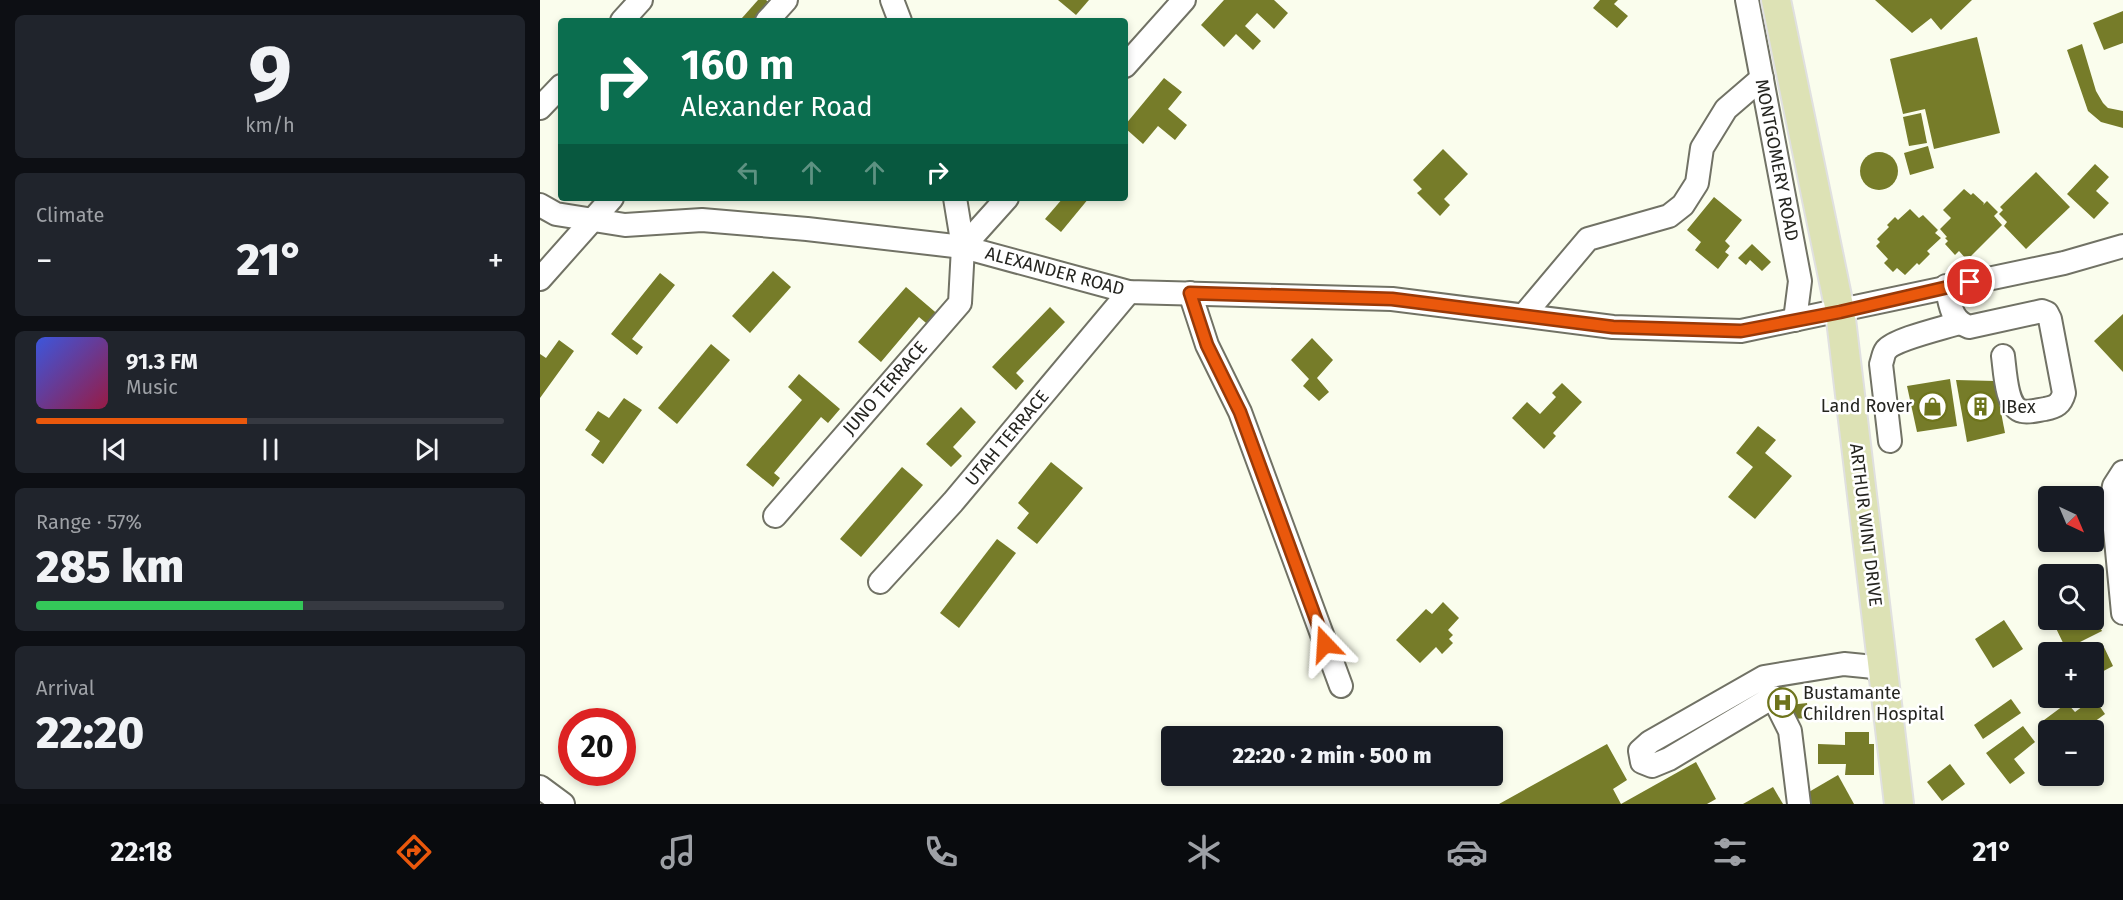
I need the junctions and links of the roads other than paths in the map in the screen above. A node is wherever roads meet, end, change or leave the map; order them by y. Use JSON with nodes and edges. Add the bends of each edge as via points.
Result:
{"nodes":[{"id":1,"x":641,"y":0,"type":"edge"},
{"id":2,"x":786,"y":0,"type":"edge"},
{"id":3,"x":892,"y":0,"type":"edge"},
{"id":4,"x":1184,"y":0,"type":"edge"},
{"id":5,"x":1747,"y":0,"type":"edge"},
{"id":6,"x":1776,"y":0,"type":"edge"},
{"id":7,"x":625,"y":18,"type":"edge"},
{"id":8,"x":770,"y":18,"type":"edge"},
{"id":9,"x":899,"y":18,"type":"edge"},
{"id":10,"x":1128,"y":63,"type":"edge"},
{"id":11,"x":1762,"y":78,"type":"junction"},
{"id":12,"x":558,"y":89,"type":"edge"},
{"id":13,"x":540,"y":108,"type":"edge"},
{"id":14,"x":609,"y":201,"type":"edge"},
{"id":15,"x":955,"y":201,"type":"edge"},
{"id":16,"x":1004,"y":201,"type":"edge"},
{"id":17,"x":540,"y":205,"type":"edge"},
{"id":18,"x":592,"y":220,"type":"junction"},
{"id":19,"x":2123,"y":246,"type":"edge"},
{"id":20,"x":963,"y":247,"type":"junction"},
{"id":21,"x":540,"y":279,"type":"edge"},
{"id":22,"x":1946,"y":286,"type":"junction"},
{"id":23,"x":1129,"y":292,"type":"junction"},
{"id":24,"x":1190,"y":293,"type":"junction"},
{"id":25,"x":1840,"y":312,"type":"junction"},
{"id":26,"x":1524,"y":315,"type":"junction"},
{"id":27,"x":1796,"y":320,"type":"junction"},
{"id":28,"x":1959,"y":323,"type":"junction"},
{"id":29,"x":2002,"y":356,"type":"dead end"},
{"id":30,"x":1856,"y":443,"type":"junction"},
{"id":31,"x":2123,"y":472,"type":"edge"},
{"id":32,"x":775,"y":516,"type":"dead end"},
{"id":33,"x":880,"y":582,"type":"dead end"},
{"id":34,"x":2123,"y":613,"type":"edge"},
{"id":35,"x":1886,"y":682,"type":"junction"},
{"id":36,"x":1341,"y":686,"type":"dead end"},
{"id":37,"x":1768,"y":687,"type":"junction"},
{"id":38,"x":540,"y":787,"type":"edge"},
{"id":39,"x":563,"y":804,"type":"edge"},
{"id":40,"x":1799,"y":804,"type":"edge"},
{"id":41,"x":1899,"y":804,"type":"edge"}],
"edges":[{"from":1,"to":7,"type":"street"},
{"from":2,"to":8,"type":"street"},
{"from":3,"to":9,"type":"street"},
{"from":4,"to":10,"type":"street"},
{"from":5,"to":11,"type":"street","name":"MONTGOMERY ROAD"},
{"from":6,"to":25,"type":"main road","name":"ARTHUR WINT DRIVE"},
{"from":11,"to":26,"type":"street","via":[[1726,109],[1702,148],[1697,183],[1683,205],[1669,216],[1587,239]]},
{"from":11,"to":27,"type":"street","name":"MONTGOMERY ROAD","via":[[1800,281]]},
{"from":12,"to":13,"type":"street"},
{"from":14,"to":18,"type":"street"},
{"from":15,"to":20,"type":"street","name":"JUNO TERRACE"},
{"from":16,"to":20,"type":"street"},
{"from":17,"to":18,"type":"street","name":"ALEXANDER ROAD","via":[[556,214]]},
{"from":18,"to":20,"type":"street","name":"ALEXANDER ROAD","via":[[625,225],[702,220]]},
{"from":18,"to":21,"type":"street"},
{"from":19,"to":22,"type":"street","name":"ALEXANDER ROAD","via":[[2064,263]]},
{"from":20,"to":23,"type":"street","name":"ALEXANDER ROAD"},
{"from":20,"to":32,"type":"street","name":"JUNO TERRACE","via":[[960,303]]},
{"from":22,"to":25,"type":"street","name":"ALEXANDER ROAD"},
{"from":22,"to":28,"type":"street","via":[[1953,315]]},
{"from":23,"to":24,"type":"street","name":"ALEXANDER ROAD"},
{"from":23,"to":33,"type":"street","name":"UTAH TERRACE","via":[[953,502]]},
{"from":24,"to":26,"type":"street","name":"ALEXANDER ROAD","via":[[1392,299]]},
{"from":24,"to":36,"type":"street","via":[[1207,345],[1240,412]]},
{"from":25,"to":27,"type":"street","name":"ALEXANDER ROAD"},
{"from":25,"to":30,"type":"main road","name":"ARTHUR WINT DRIVE"},
{"from":26,"to":27,"type":"street","name":"ALEXANDER ROAD","via":[[1613,327],[1741,331]]},
{"from":28,"to":29,"type":"street","via":[[1969,327],[2047,313],[2064,393],[2062,401],[2055,408],[2023,412],[2016,409],[2010,400]]},
{"from":28,"to":30,"type":"street","via":[[1901,341],[1885,351],[1881,364],[1896,440]]},
{"from":30,"to":35,"type":"main road","name":"ARTHUR WINT DRIVE"},
{"from":31,"to":34,"type":"street","via":[[2112,498]]},
{"from":35,"to":37,"type":"street","via":[[1874,667],[1844,664]]},
{"from":35,"to":41,"type":"main road","name":"ARTHUR WINT DRIVE"},
{"from":37,"to":37,"type":"street","via":[[1650,742],[1640,751],[1642,762],[1652,766],[1669,759]]},
{"from":37,"to":40,"type":"street","via":[[1790,731]]},
{"from":38,"to":39,"type":"street"}]}
